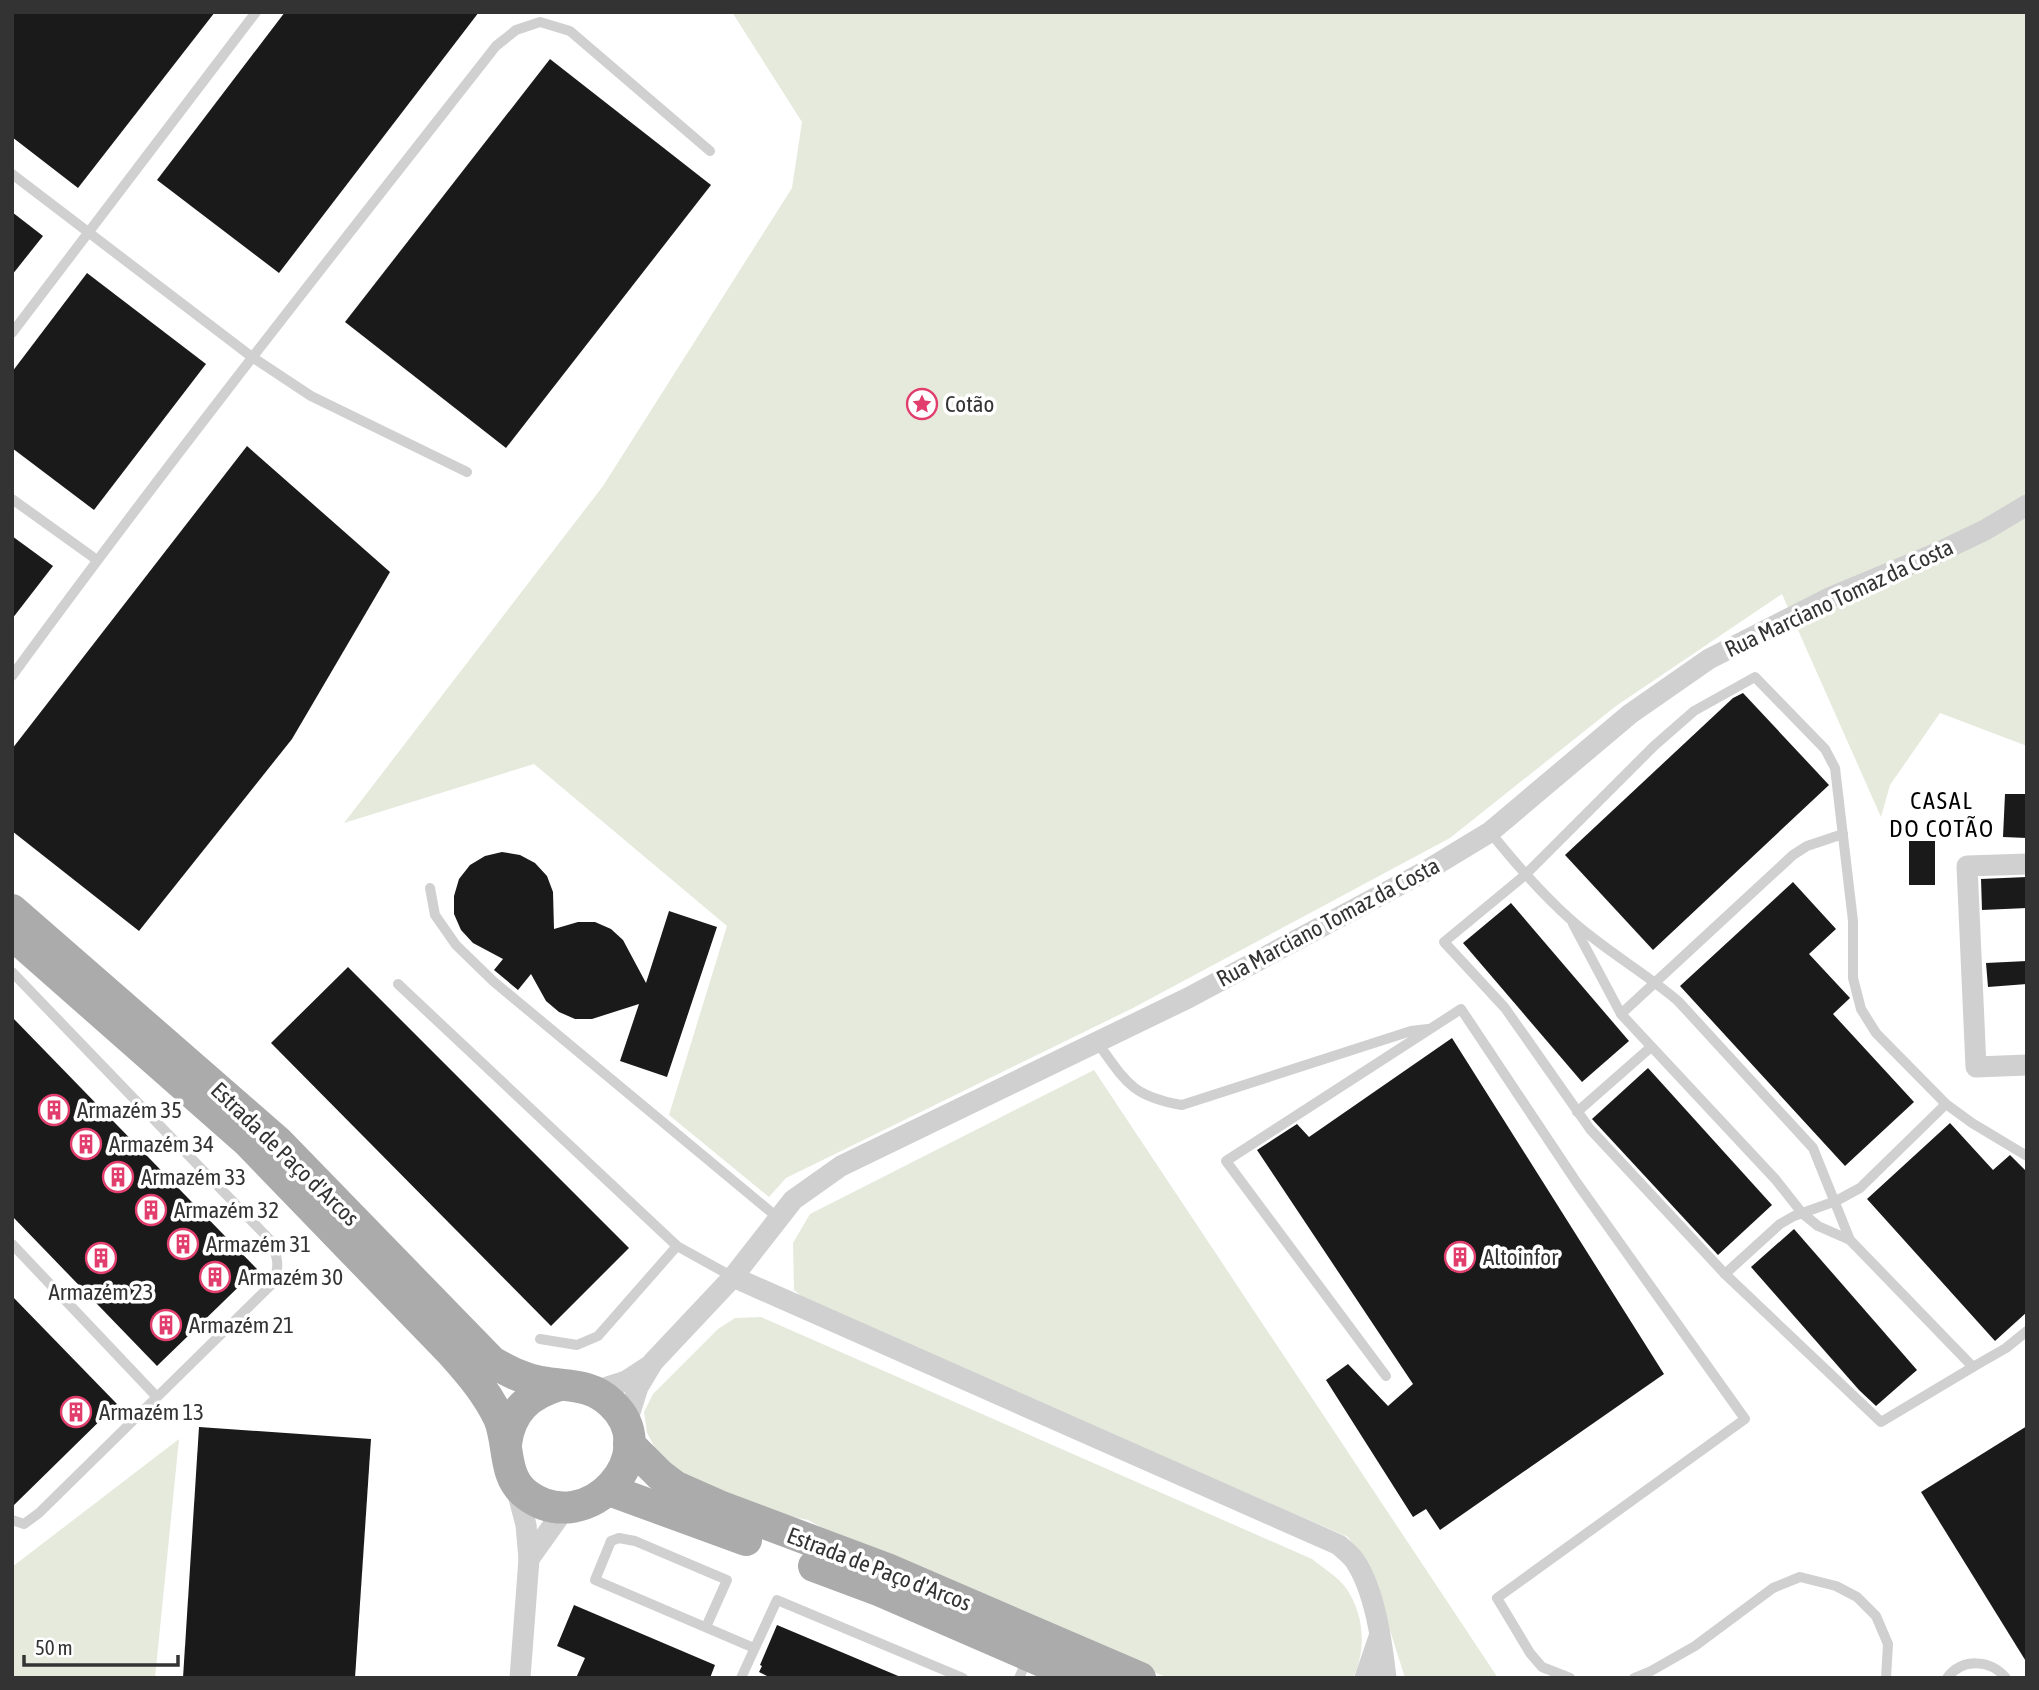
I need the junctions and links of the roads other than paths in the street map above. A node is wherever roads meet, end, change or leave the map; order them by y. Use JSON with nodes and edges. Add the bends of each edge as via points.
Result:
{"nodes":[{"id":1,"x":256,"y":12,"type":"edge"},
{"id":2,"x":710,"y":151,"type":"dead end"},
{"id":3,"x":12,"y":174,"type":"edge"},
{"id":4,"x":90,"y":233,"type":"junction"},
{"id":5,"x":12,"y":333,"type":"edge"},
{"id":6,"x":252,"y":357,"type":"junction"},
{"id":7,"x":467,"y":472,"type":"dead end"},
{"id":8,"x":12,"y":499,"type":"edge"},
{"id":9,"x":2027,"y":505,"type":"edge"},
{"id":10,"x":97,"y":560,"type":"junction"},
{"id":11,"x":12,"y":676,"type":"edge"},
{"id":12,"x":1490,"y":832,"type":"junction"},
{"id":13,"x":1843,"y":834,"type":"junction"},
{"id":14,"x":2027,"y":864,"type":"edge"},
{"id":15,"x":1525,"y":875,"type":"junction"},
{"id":16,"x":430,"y":888,"type":"dead end"},
{"id":17,"x":12,"y":910,"type":"edge"},
{"id":18,"x":1572,"y":921,"type":"junction"},
{"id":19,"x":12,"y":934,"type":"edge"},
{"id":20,"x":12,"y":972,"type":"edge"},
{"id":21,"x":1656,"y":982,"type":"junction"},
{"id":22,"x":398,"y":984,"type":"dead end"},
{"id":23,"x":1621,"y":1014,"type":"junction"},
{"id":24,"x":1433,"y":1029,"type":"junction"},
{"id":25,"x":1097,"y":1042,"type":"junction"},
{"id":26,"x":1651,"y":1047,"type":"junction"},
{"id":27,"x":2027,"y":1065,"type":"edge"},
{"id":28,"x":1946,"y":1104,"type":"junction"},
{"id":29,"x":1577,"y":1112,"type":"junction"},
{"id":30,"x":2027,"y":1156,"type":"edge"},
{"id":31,"x":1836,"y":1201,"type":"junction"},
{"id":32,"x":1802,"y":1213,"type":"junction"},
{"id":33,"x":777,"y":1217,"type":"junction"},
{"id":34,"x":1850,"y":1240,"type":"junction"},
{"id":35,"x":12,"y":1244,"type":"edge"},
{"id":36,"x":677,"y":1245,"type":"junction"},
{"id":37,"x":1725,"y":1275,"type":"junction"},
{"id":38,"x":733,"y":1276,"type":"junction"},
{"id":39,"x":2027,"y":1331,"type":"edge"},
{"id":40,"x":540,"y":1339,"type":"dead end"},
{"id":41,"x":653,"y":1362,"type":"junction"},
{"id":42,"x":1973,"y":1367,"type":"junction"},
{"id":43,"x":1386,"y":1376,"type":"dead end"},
{"id":44,"x":560,"y":1385,"type":"junction"},
{"id":45,"x":595,"y":1391,"type":"junction"},
{"id":46,"x":156,"y":1396,"type":"junction"},
{"id":47,"x":627,"y":1434,"type":"junction"},
{"id":48,"x":506,"y":1444,"type":"junction"},
{"id":49,"x":515,"y":1483,"type":"junction"},
{"id":50,"x":609,"y":1490,"type":"junction"},
{"id":51,"x":566,"y":1507,"type":"junction"},
{"id":52,"x":12,"y":1520,"type":"edge"},
{"id":53,"x":529,"y":1559,"type":"junction"},
{"id":54,"x":706,"y":1627,"type":"junction"},
{"id":55,"x":1381,"y":1632,"type":"junction"},
{"id":56,"x":754,"y":1647,"type":"junction"},
{"id":57,"x":1024,"y":1666,"type":"edge"},
{"id":58,"x":520,"y":1678,"type":"edge"},
{"id":59,"x":741,"y":1678,"type":"edge"},
{"id":60,"x":962,"y":1678,"type":"edge"},
{"id":61,"x":1081,"y":1678,"type":"edge"},
{"id":62,"x":1140,"y":1678,"type":"edge"},
{"id":63,"x":1365,"y":1678,"type":"edge"},
{"id":64,"x":1386,"y":1678,"type":"edge"},
{"id":65,"x":1570,"y":1678,"type":"edge"},
{"id":66,"x":1634,"y":1678,"type":"edge"},
{"id":67,"x":1886,"y":1678,"type":"edge"},
{"id":68,"x":1947,"y":1678,"type":"edge"},
{"id":69,"x":2006,"y":1678,"type":"edge"}],
"edges":[{"from":1,"to":4,"type":"lane"},
{"from":2,"to":6,"type":"lane","via":[[570,31],[540,22],[516,30],[496,46]]},
{"from":3,"to":4,"type":"lane"},
{"from":4,"to":5,"type":"lane"},
{"from":4,"to":6,"type":"lane"},
{"from":6,"to":7,"type":"lane","via":[[311,396]]},
{"from":6,"to":10,"type":"lane"},
{"from":8,"to":10,"type":"lane"},
{"from":9,"to":12,"type":"street","name":"Rua Marciano Tomaz da Costa","via":[[1985,530],[1829,598],[1709,659],[1630,714]]},
{"from":10,"to":11,"type":"lane"},
{"from":12,"to":15,"type":"lane"},
{"from":12,"to":25,"type":"street","name":"Rua Marciano Tomaz da Costa","via":[[1290,945]]},
{"from":13,"to":15,"type":"lane","via":[[1835,768],[1825,749],[1755,677],[1694,711]]},
{"from":13,"to":21,"type":"lane","via":[[1793,855]]},
{"from":13,"to":28,"type":"lane","via":[[1853,921],[1853,978],[1861,1009],[1876,1033]]},
{"from":14,"to":27,"type":"street","via":[[1967,866],[1976,1067]]},
{"from":15,"to":18,"type":"lane"},
{"from":15,"to":29,"type":"lane","via":[[1444,942],[1504,1008]]},
{"from":16,"to":33,"type":"lane","via":[[435,915],[456,945],[493,981]]},
{"from":17,"to":44,"type":"main road","name":"Estrada de Paço d'Arcos","via":[[277,1141],[492,1362],[523,1377]]},
{"from":18,"to":21,"type":"lane"},
{"from":18,"to":23,"type":"lane"},
{"from":19,"to":48,"type":"main road","name":"Estrada de Paço d'Arcos","via":[[247,1141],[310,1204],[476,1380],[499,1419]]},
{"from":20,"to":46,"type":"lane","via":[[270,1240],[275,1251],[279,1263],[271,1285]]},
{"from":21,"to":23,"type":"lane"},
{"from":21,"to":31,"type":"lane","via":[[1813,1148]]},
{"from":22,"to":36,"type":"lane"},
{"from":23,"to":26,"type":"lane"},
{"from":24,"to":25,"type":"lane","via":[[1411,1031],[1182,1105],[1141,1094]]},
{"from":24,"to":43,"type":"lane","via":[[1226,1161]]},
{"from":24,"to":65,"type":"lane","via":[[1461,1009],[1745,1419],[1497,1598],[1542,1667]]},
{"from":25,"to":33,"type":"street","name":"Rua Marciano Tomaz da Costa","via":[[841,1166]]},
{"from":26,"to":29,"type":"lane"},
{"from":26,"to":32,"type":"lane"},
{"from":28,"to":30,"type":"lane"},
{"from":28,"to":31,"type":"lane","via":[[1860,1188]]},
{"from":29,"to":37,"type":"lane"},
{"from":31,"to":32,"type":"lane"},
{"from":31,"to":34,"type":"lane"},
{"from":32,"to":34,"type":"lane"},
{"from":32,"to":37,"type":"lane","via":[[1780,1224]]},
{"from":33,"to":38,"type":"street","name":"Rua Marciano Tomaz da Costa"},
{"from":34,"to":42,"type":"lane"},
{"from":35,"to":46,"type":"lane"},
{"from":36,"to":38,"type":"lane"},
{"from":36,"to":40,"type":"lane","via":[[598,1336],[577,1345]]},
{"from":37,"to":42,"type":"lane","via":[[1881,1422]]},
{"from":38,"to":41,"type":"street","name":"Rua Marciano Tomaz da Costa"},
{"from":38,"to":55,"type":"street","via":[[1339,1545],[1354,1560],[1365,1582]]},
{"from":39,"to":42,"type":"lane"},
{"from":41,"to":45,"type":"street","name":"Rua Marciano Tomaz da Costa","via":[[626,1381]]},
{"from":41,"to":47,"type":"street","name":"Rua Marciano Tomaz da Costa","via":[[638,1387]]},
{"from":44,"to":45,"type":"main road","name":"Estrada de Paço d'Arcos"},
{"from":44,"to":48,"type":"main road","via":[[535,1394],[522,1405],[507,1429]]},
{"from":45,"to":47,"type":"main road","name":"Estrada de Paço d'Arcos","via":[[610,1402]]},
{"from":46,"to":52,"type":"lane","via":[[39,1513],[23,1524]]},
{"from":47,"to":50,"type":"main road","via":[[627,1459]]},
{"from":47,"to":62,"type":"main road","name":"Estrada de Paço d'Arcos","via":[[660,1475],[708,1502],[887,1569]]},
{"from":48,"to":49,"type":"main road","name":"Estrada de Paço d'Arcos"},
{"from":49,"to":51,"type":"main road","via":[[542,1503]]},
{"from":49,"to":53,"type":"street","via":[[527,1525]]},
{"from":50,"to":51,"type":"main road","via":[[596,1500]]},
{"from":50,"to":57,"type":"main road","name":"Estrada de Paço d'Arcos","via":[[881,1591]]},
{"from":51,"to":53,"type":"street"},
{"from":53,"to":58,"type":"street"},
{"from":54,"to":54,"type":"lane","via":[[595,1580],[611,1541],[635,1541],[727,1580]]},
{"from":54,"to":56,"type":"lane"},
{"from":55,"to":63,"type":"street"},
{"from":55,"to":64,"type":"street"},
{"from":56,"to":59,"type":"lane"},
{"from":56,"to":60,"type":"lane","via":[[777,1600]]},
{"from":57,"to":61,"type":"main road","name":"Estrada de Paço d'Arcos"},
{"from":66,"to":67,"type":"lane","via":[[1695,1646],[1773,1587],[1800,1577],[1836,1586],[1857,1597],[1876,1616],[1888,1644]]},
{"from":68,"to":69,"type":"lane","via":[[1954,1668],[1967,1663],[1984,1664]]}]}
